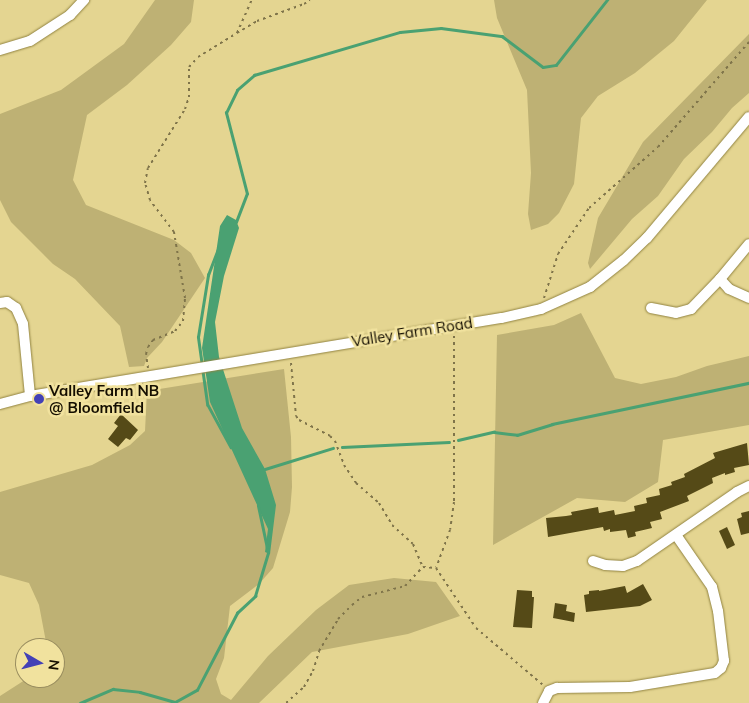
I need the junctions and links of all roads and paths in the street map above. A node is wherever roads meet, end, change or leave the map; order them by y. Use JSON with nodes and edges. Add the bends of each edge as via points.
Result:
{"nodes":[{"id":1,"x":84,"y":0,"type":"edge"},
{"id":2,"x":252,"y":0,"type":"edge"},
{"id":3,"x":310,"y":0,"type":"edge"},
{"id":4,"x":238,"y":33,"type":"junction"},
{"id":5,"x":749,"y":42,"type":"edge"},
{"id":6,"x":0,"y":50,"type":"edge"},
{"id":7,"x":749,"y":117,"type":"edge"},
{"id":8,"x":749,"y":244,"type":"edge"},
{"id":9,"x":720,"y":279,"type":"junction"},
{"id":10,"x":749,"y":298,"type":"edge"},
{"id":11,"x":0,"y":303,"type":"edge"},
{"id":12,"x":651,"y":308,"type":"dead end"},
{"id":13,"x":541,"y":309,"type":"junction"},
{"id":14,"x":453,"y":326,"type":"junction"},
{"id":15,"x":291,"y":363,"type":"dead end"},
{"id":16,"x":149,"y":377,"type":"junction"},
{"id":17,"x":30,"y":396,"type":"junction"},
{"id":18,"x":0,"y":404,"type":"edge"},
{"id":19,"x":749,"y":486,"type":"edge"},
{"id":20,"x":676,"y":535,"type":"junction"},
{"id":21,"x":593,"y":561,"type":"dead end"},
{"id":22,"x":423,"y":566,"type":"junction"},
{"id":23,"x":436,"y":568,"type":"junction"},
{"id":24,"x":549,"y":691,"type":"junction"},
{"id":25,"x":286,"y":703,"type":"edge"},
{"id":26,"x":543,"y":703,"type":"edge"}],
"edges":[{"from":1,"to":6,"type":"street","via":[[70,15],[30,42]]},
{"from":2,"to":4,"type":"path"},
{"from":3,"to":4,"type":"path"},
{"from":4,"to":16,"type":"path","via":[[198,56],[189,67],[189,97],[185,109],[148,168],[145,183],[150,200],[174,232],[185,298],[183,321],[175,331],[148,346]]},
{"from":5,"to":13,"type":"path","via":[[658,147],[589,208],[558,254]]},
{"from":7,"to":13,"type":"street","name":"Valley Farm Road","via":[[647,238],[624,260],[590,286]]},
{"from":8,"to":9,"type":"street"},
{"from":9,"to":10,"type":"street","via":[[729,289]]},
{"from":9,"to":12,"type":"street","via":[[691,309],[676,313]]},
{"from":11,"to":17,"type":"street","via":[[7,302],[16,308],[23,324]]},
{"from":13,"to":14,"type":"street","name":"Valley Farm Road"},
{"from":14,"to":16,"type":"street","name":"Valley Farm Road"},
{"from":14,"to":23,"type":"path","via":[[454,502],[450,530]]},
{"from":15,"to":22,"type":"path","via":[[296,416],[335,441],[344,465],[356,483],[379,503],[392,525],[413,544]]},
{"from":16,"to":17,"type":"street","name":"Valley Farm Road"},
{"from":17,"to":18,"type":"street","name":"Valley Farm Road"},
{"from":19,"to":20,"type":"street"},
{"from":20,"to":21,"type":"street","via":[[630,564],[605,565]]},
{"from":20,"to":24,"type":"street","via":[[712,587],[724,661],[721,668],[715,674],[630,687],[557,688]]},
{"from":22,"to":23,"type":"path"},
{"from":22,"to":25,"type":"path","via":[[405,586],[362,597],[352,605],[338,619],[319,651],[304,687]]},
{"from":23,"to":24,"type":"path","via":[[476,628]]},
{"from":24,"to":26,"type":"street"}]}
